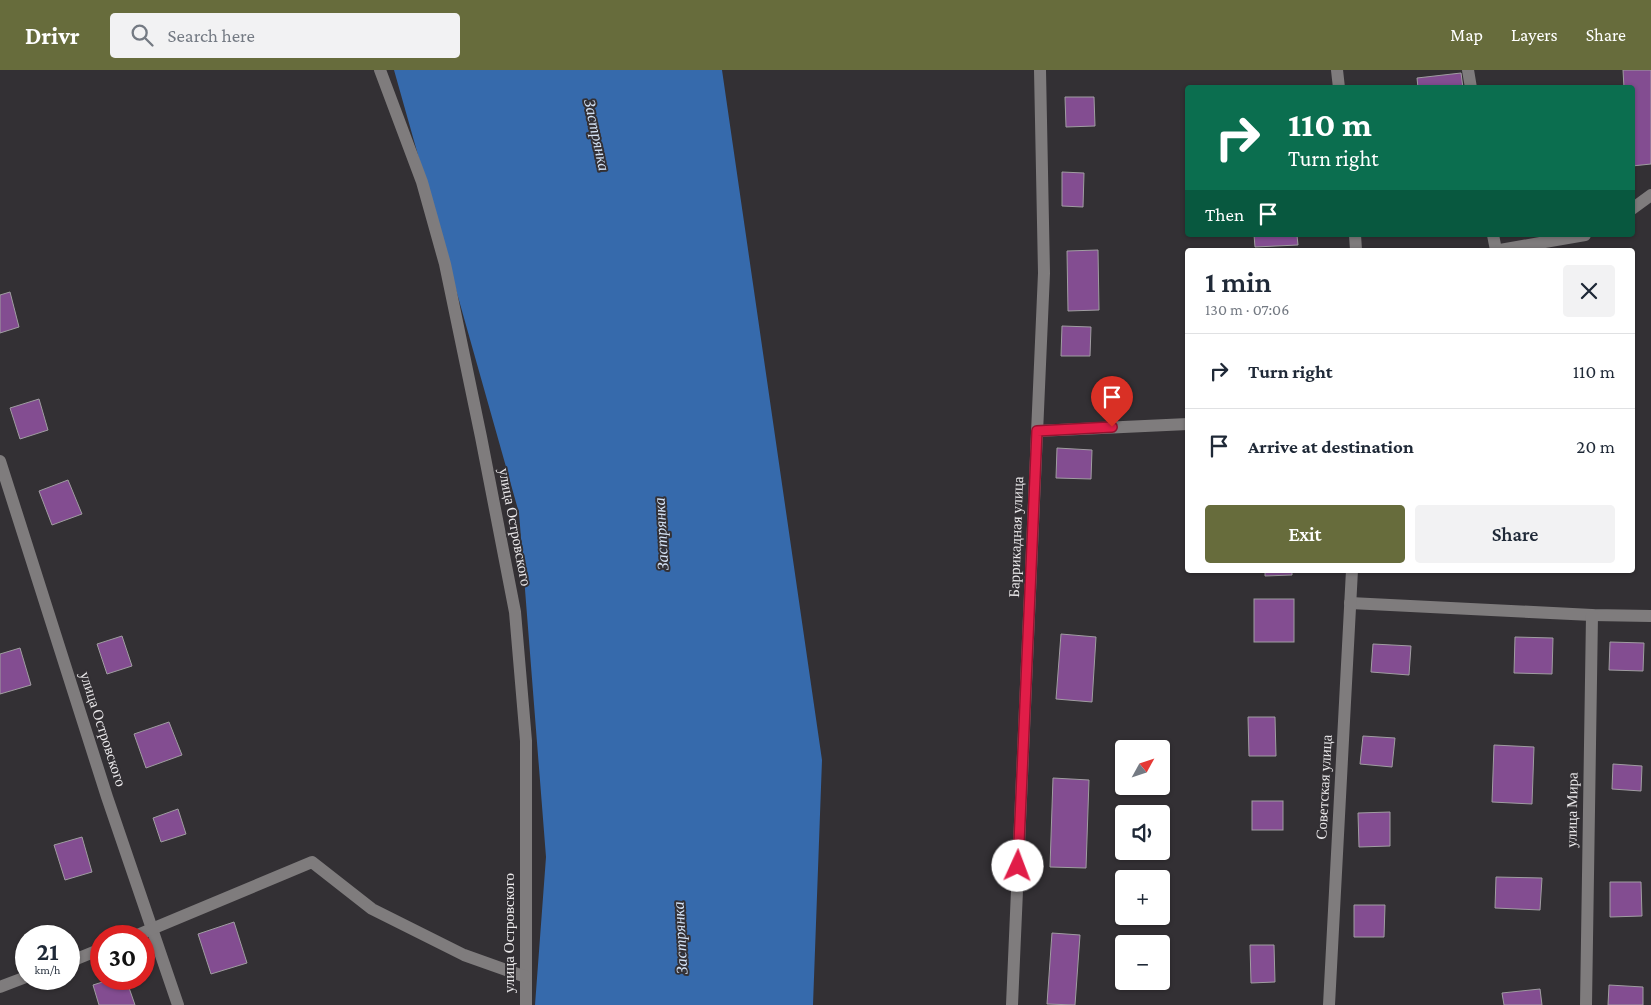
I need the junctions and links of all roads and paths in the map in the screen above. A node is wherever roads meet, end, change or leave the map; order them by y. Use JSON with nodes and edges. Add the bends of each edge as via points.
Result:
{"nodes":[{"id":1,"x":380,"y":70,"type":"edge"},
{"id":2,"x":1040,"y":70,"type":"edge"},
{"id":3,"x":1337,"y":70,"type":"edge"},
{"id":4,"x":1468,"y":70,"type":"edge"},
{"id":5,"x":1339,"y":85,"type":"edge"},
{"id":6,"x":1470,"y":85,"type":"edge"},
{"id":7,"x":1651,"y":195,"type":"edge"},
{"id":8,"x":1635,"y":207,"type":"edge"},
{"id":9,"x":1574,"y":237,"type":"edge"},
{"id":10,"x":1511,"y":248,"type":"edge"},
{"id":11,"x":1185,"y":424,"type":"edge"},
{"id":12,"x":1037,"y":431,"type":"junction"},
{"id":13,"x":0,"y":461,"type":"edge"},
{"id":14,"x":1352,"y":573,"type":"edge"},
{"id":15,"x":1350,"y":603,"type":"junction"},
{"id":16,"x":1592,"y":615,"type":"junction"},
{"id":17,"x":1651,"y":616,"type":"edge"},
{"id":18,"x":150,"y":925,"type":"edge"},
{"id":19,"x":155,"y":929,"type":"edge"},
{"id":20,"x":155,"y":939,"type":"edge"},
{"id":21,"x":526,"y":977,"type":"junction"},
{"id":22,"x":15,"y":981,"type":"edge"},
{"id":23,"x":0,"y":987,"type":"edge"},
{"id":24,"x":178,"y":1005,"type":"edge"},
{"id":25,"x":526,"y":1005,"type":"edge"},
{"id":26,"x":1012,"y":1005,"type":"edge"},
{"id":27,"x":1329,"y":1005,"type":"edge"},
{"id":28,"x":1586,"y":1005,"type":"edge"}],
"edges":[{"from":1,"to":21,"type":"street","name":"улица Островского","via":[[422,182],[445,264],[514,612],[526,741]]},
{"from":2,"to":12,"type":"street","name":"Баррикадная улица","via":[[1044,272]]},
{"from":3,"to":5,"type":"street"},
{"from":4,"to":6,"type":"street"},
{"from":7,"to":8,"type":"street"},
{"from":9,"to":10,"type":"street"},
{"from":11,"to":12,"type":"street"},
{"from":12,"to":26,"type":"street","name":"Баррикадная улица"},
{"from":13,"to":18,"type":"street","name":"улица Островского"},
{"from":14,"to":15,"type":"street","name":"Советская улица"},
{"from":15,"to":16,"type":"street"},
{"from":15,"to":27,"type":"street","name":"Советская улица"},
{"from":16,"to":17,"type":"street"},
{"from":16,"to":28,"type":"street","name":"улица Мира"},
{"from":19,"to":21,"type":"street","via":[[312,862],[372,909],[464,955]]},
{"from":20,"to":24,"type":"street","name":"улица Островского"},
{"from":21,"to":25,"type":"street","name":"улица Островского"},
{"from":22,"to":23,"type":"street"}]}
